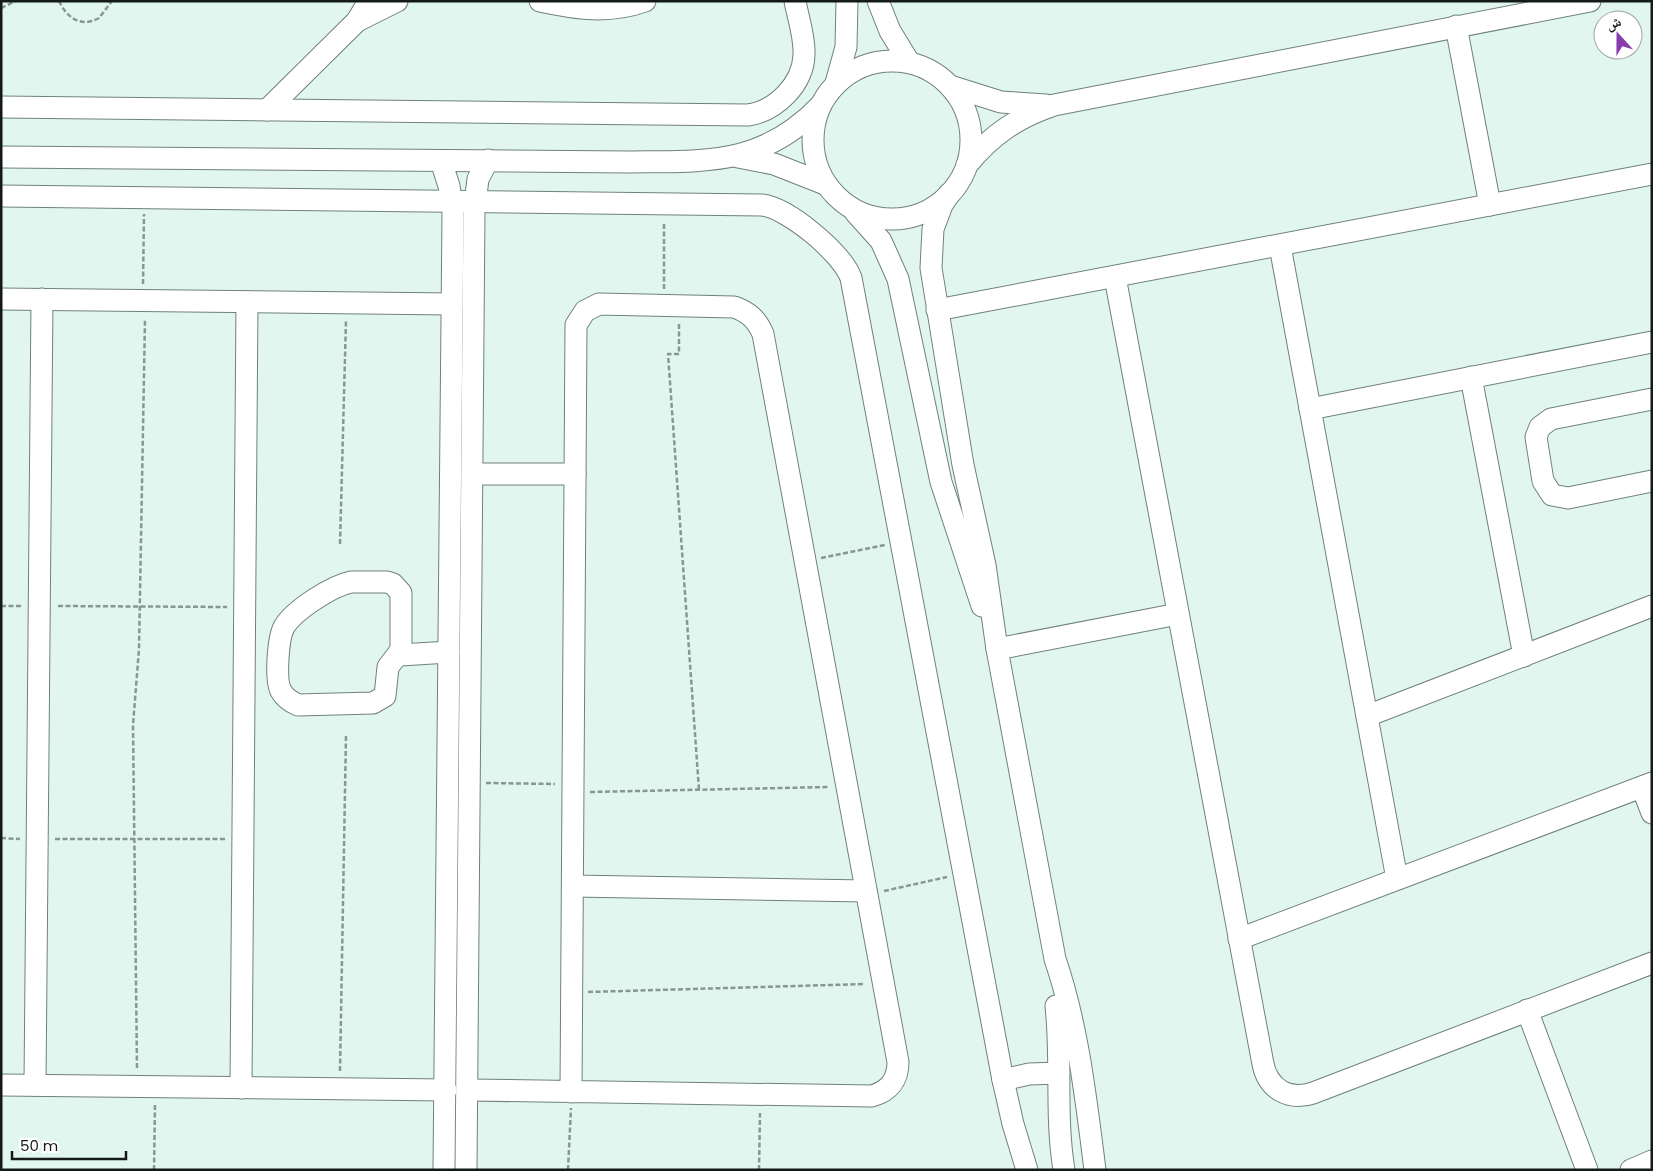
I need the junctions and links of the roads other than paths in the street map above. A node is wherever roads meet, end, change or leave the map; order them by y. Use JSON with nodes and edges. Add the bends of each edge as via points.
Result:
{"nodes":[{"id":1,"x":369,"y":1,"type":"edge"},
{"id":2,"x":397,"y":1,"type":"edge"},
{"id":3,"x":540,"y":1,"type":"edge"},
{"id":4,"x":645,"y":1,"type":"edge"},
{"id":5,"x":795,"y":1,"type":"edge"},
{"id":6,"x":847,"y":1,"type":"edge"},
{"id":7,"x":878,"y":1,"type":"edge"},
{"id":8,"x":1590,"y":1,"type":"edge"},
{"id":9,"x":1497,"y":10,"type":"edge"},
{"id":10,"x":357,"y":21,"type":"junction"},
{"id":11,"x":1456,"y":26,"type":"junction"},
{"id":12,"x":910,"y":62,"type":"junction"},
{"id":13,"x":836,"y":83,"type":"junction"},
{"id":14,"x":950,"y":86,"type":"junction"},
{"id":15,"x":1054,"y":105,"type":"junction"},
{"id":16,"x":820,"y":106,"type":"junction"},
{"id":17,"x":1,"y":107,"type":"edge"},
{"id":18,"x":266,"y":110,"type":"junction"},
{"id":19,"x":1,"y":157,"type":"edge"},
{"id":20,"x":737,"y":157,"type":"junction"},
{"id":21,"x":488,"y":160,"type":"junction"},
{"id":22,"x":440,"y":161,"type":"junction"},
{"id":23,"x":967,"y":165,"type":"junction"},
{"id":24,"x":1652,"y":174,"type":"edge"},
{"id":25,"x":825,"y":184,"type":"junction"},
{"id":26,"x":950,"y":194,"type":"junction"},
{"id":27,"x":1,"y":196,"type":"edge"},
{"id":28,"x":474,"y":200,"type":"junction"},
{"id":29,"x":452,"y":201,"type":"junction"},
{"id":30,"x":1490,"y":205,"type":"junction"},
{"id":31,"x":853,"y":210,"type":"junction"},
{"id":32,"x":1280,"y":246,"type":"junction"},
{"id":33,"x":1115,"y":277,"type":"junction"},
{"id":34,"x":1,"y":299,"type":"edge"},
{"id":35,"x":42,"y":299,"type":"junction"},
{"id":36,"x":247,"y":302,"type":"junction"},
{"id":37,"x":452,"y":304,"type":"junction"},
{"id":38,"x":938,"y":310,"type":"junction"},
{"id":39,"x":1652,"y":342,"type":"edge"},
{"id":40,"x":1471,"y":377,"type":"junction"},
{"id":41,"x":1652,"y":399,"type":"edge"},
{"id":42,"x":1310,"y":409,"type":"junction"},
{"id":43,"x":472,"y":474,"type":"junction"},
{"id":44,"x":575,"y":474,"type":"junction"},
{"id":45,"x":1652,"y":482,"type":"edge"},
{"id":46,"x":1652,"y":606,"type":"edge"},
{"id":47,"x":1178,"y":614,"type":"junction"},
{"id":48,"x":997,"y":649,"type":"junction"},
{"id":49,"x":449,"y":652,"type":"junction"},
{"id":50,"x":400,"y":654,"type":"junction"},
{"id":51,"x":1524,"y":656,"type":"junction"},
{"id":52,"x":1367,"y":716,"type":"junction"},
{"id":53,"x":1647,"y":785,"type":"edge"},
{"id":54,"x":1652,"y":813,"type":"edge"},
{"id":55,"x":1397,"y":879,"type":"junction"},
{"id":56,"x":572,"y":886,"type":"junction"},
{"id":57,"x":867,"y":892,"type":"junction"},
{"id":58,"x":1239,"y":939,"type":"junction"},
{"id":59,"x":1055,"y":959,"type":"junction"},
{"id":60,"x":1652,"y":963,"type":"edge"},
{"id":61,"x":1527,"y":1010,"type":"junction"},
{"id":62,"x":1059,"y":1073,"type":"junction"},
{"id":63,"x":1003,"y":1080,"type":"junction"},
{"id":64,"x":1,"y":1085,"type":"edge"},
{"id":65,"x":34,"y":1085,"type":"junction"},
{"id":66,"x":240,"y":1088,"type":"junction"},
{"id":67,"x":446,"y":1090,"type":"junction"},
{"id":68,"x":468,"y":1090,"type":"junction"},
{"id":69,"x":571,"y":1092,"type":"junction"},
{"id":70,"x":1652,"y":1161,"type":"edge"},
{"id":71,"x":444,"y":1170,"type":"edge"},
{"id":72,"x":466,"y":1170,"type":"edge"},
{"id":73,"x":1027,"y":1170,"type":"edge"},
{"id":74,"x":1064,"y":1170,"type":"edge"},
{"id":75,"x":1095,"y":1170,"type":"edge"},
{"id":76,"x":1587,"y":1170,"type":"edge"},
{"id":77,"x":1631,"y":1170,"type":"edge"}],
"edges":[{"from":1,"to":10,"type":"street"},
{"from":2,"to":10,"type":"street"},
{"from":3,"to":4,"type":"street","via":[[597,11],[624,8]]},
{"from":5,"to":18,"type":"street","via":[[804,49],[802,65],[796,80],[780,101],[756,114]]},
{"from":6,"to":13,"type":"street","via":[[846,47]]},
{"from":7,"to":12,"type":"street","via":[[890,31]]},
{"from":8,"to":9,"type":"street"},
{"from":9,"to":11,"type":"street"},
{"from":10,"to":18,"type":"street"},
{"from":11,"to":15,"type":"street"},
{"from":11,"to":30,"type":"street"},
{"from":12,"to":13,"type":"street","via":[[870,64],[852,71]]},
{"from":12,"to":14,"type":"street","via":[[932,71]]},
{"from":13,"to":16,"type":"street"},
{"from":14,"to":15,"type":"street","via":[[1001,102]]},
{"from":14,"to":23,"type":"street","via":[[970,123]]},
{"from":15,"to":23,"type":"street","via":[[1014,122],[996,134]]},
{"from":16,"to":20,"type":"street","via":[[791,132]]},
{"from":16,"to":25,"type":"street","via":[[813,125],[812,146],[816,166]]},
{"from":17,"to":18,"type":"street"},
{"from":19,"to":22,"type":"street"},
{"from":20,"to":21,"type":"street","via":[[665,162]]},
{"from":20,"to":25,"type":"street","via":[[782,167]]},
{"from":21,"to":22,"type":"street"},
{"from":21,"to":28,"type":"street","via":[[478,179]]},
{"from":22,"to":29,"type":"street"},
{"from":23,"to":26,"type":"street"},
{"from":24,"to":30,"type":"street"},
{"from":25,"to":31,"type":"street"},
{"from":26,"to":31,"type":"street","via":[[933,208],[914,216],[872,217]]},
{"from":26,"to":38,"type":"street","via":[[937,217],[931,242],[931,268]]},
{"from":27,"to":29,"type":"street"},
{"from":28,"to":29,"type":"street"},
{"from":28,"to":43,"type":"street"},
{"from":28,"to":63,"type":"street","via":[[770,206],[784,212],[843,262],[851,278]]},
{"from":29,"to":37,"type":"street"},
{"from":30,"to":32,"type":"street"},
{"from":31,"to":48,"type":"street","via":[[881,241],[898,279],[941,482]]},
{"from":32,"to":33,"type":"street"},
{"from":32,"to":42,"type":"street"},
{"from":33,"to":38,"type":"street"},
{"from":33,"to":47,"type":"street"},
{"from":34,"to":35,"type":"street"},
{"from":35,"to":36,"type":"street"},
{"from":35,"to":65,"type":"street"},
{"from":36,"to":37,"type":"street"},
{"from":36,"to":66,"type":"street"},
{"from":37,"to":49,"type":"street"},
{"from":38,"to":48,"type":"street","via":[[963,465],[990,592]]},
{"from":39,"to":40,"type":"street"},
{"from":40,"to":42,"type":"street"},
{"from":40,"to":51,"type":"street"},
{"from":41,"to":45,"type":"street","via":[[1550,419],[1540,427],[1536,437],[1545,486],[1557,498]]},
{"from":42,"to":52,"type":"street"},
{"from":43,"to":44,"type":"street"},
{"from":43,"to":68,"type":"street"},
{"from":44,"to":56,"type":"street"},
{"from":44,"to":57,"type":"street","via":[[576,333],[584,311],[599,304],[664,305],[734,307],[749,314],[764,334]]},
{"from":46,"to":51,"type":"street"},
{"from":47,"to":48,"type":"street"},
{"from":47,"to":58,"type":"street"},
{"from":48,"to":59,"type":"street"},
{"from":49,"to":50,"type":"street"},
{"from":49,"to":67,"type":"street"},
{"from":50,"to":50,"type":"street","via":[[388,667],[386,692],[378,702],[298,705],[285,697],[278,682],[280,640],[284,627],[296,614],[344,584],[387,582],[397,588],[402,598]]},
{"from":51,"to":52,"type":"street"},
{"from":52,"to":55,"type":"street"},
{"from":53,"to":54,"type":"street"},
{"from":53,"to":55,"type":"street"},
{"from":55,"to":58,"type":"street"},
{"from":56,"to":57,"type":"street"},
{"from":56,"to":69,"type":"street"},
{"from":57,"to":69,"type":"street","via":[[898,1068],[894,1081],[878,1094]]},
{"from":58,"to":61,"type":"street","via":[[1265,1071],[1272,1084],[1291,1095],[1313,1093]]},
{"from":59,"to":62,"type":"street"},
{"from":59,"to":75,"type":"street","via":[[1071,1018]]},
{"from":60,"to":61,"type":"street"},
{"from":61,"to":76,"type":"street"},
{"from":62,"to":63,"type":"street","via":[[1030,1074]]},
{"from":62,"to":74,"type":"street","via":[[1058,1127]]},
{"from":63,"to":73,"type":"street"},
{"from":64,"to":65,"type":"street"},
{"from":65,"to":66,"type":"street"},
{"from":66,"to":67,"type":"street"},
{"from":67,"to":71,"type":"street"},
{"from":68,"to":69,"type":"street"},
{"from":68,"to":72,"type":"street"},
{"from":70,"to":77,"type":"street"}]}
